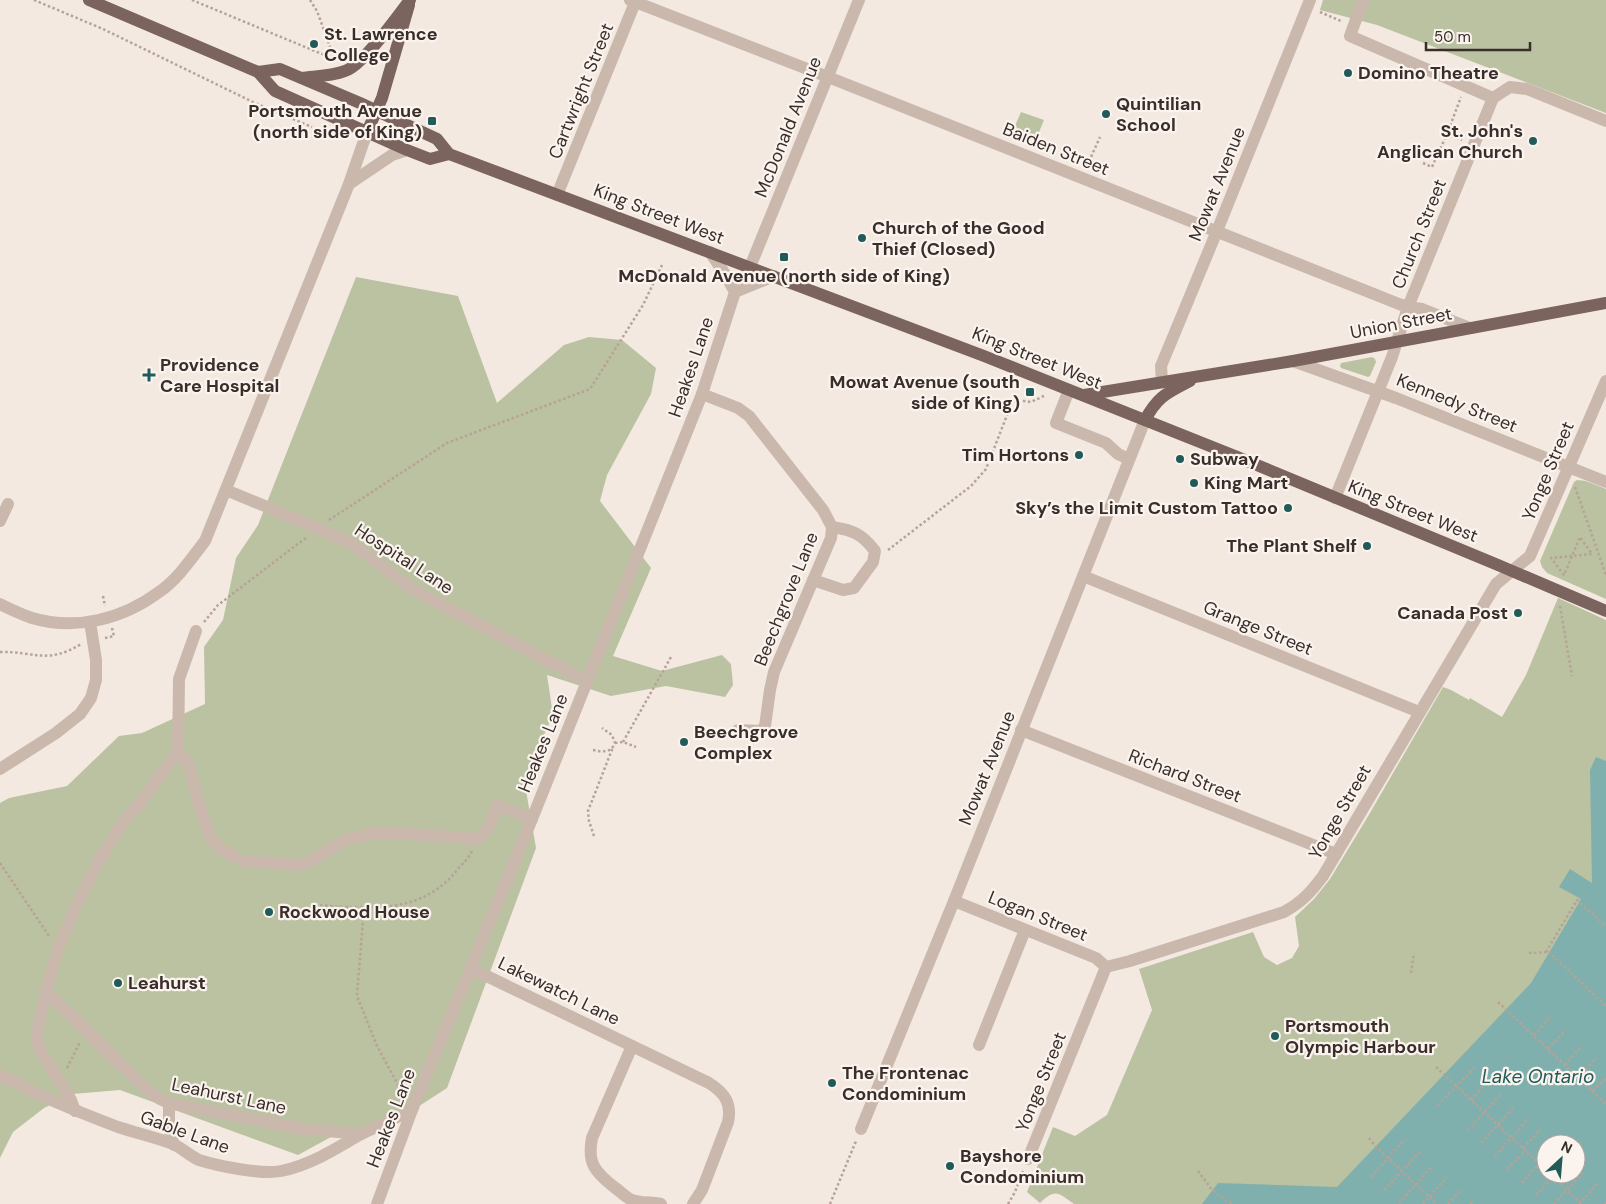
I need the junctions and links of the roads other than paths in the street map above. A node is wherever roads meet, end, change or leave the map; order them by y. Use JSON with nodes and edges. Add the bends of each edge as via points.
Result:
{"nodes":[{"id":1,"x":89,"y":0,"type":"edge"},
{"id":2,"x":410,"y":0,"type":"edge"},
{"id":3,"x":859,"y":0,"type":"edge"},
{"id":4,"x":1363,"y":0,"type":"edge"},
{"id":5,"x":634,"y":1,"type":"edge"},
{"id":6,"x":1306,"y":1,"type":"edge"},
{"id":7,"x":258,"y":72,"type":"junction"},
{"id":8,"x":828,"y":77,"type":"junction"},
{"id":9,"x":300,"y":78,"type":"junction"},
{"id":10,"x":1493,"y":98,"type":"junction"},
{"id":11,"x":376,"y":111,"type":"junction"},
{"id":12,"x":1606,"y":121,"type":"edge"},
{"id":13,"x":368,"y":132,"type":"junction"},
{"id":14,"x":407,"y":150,"type":"junction"},
{"id":15,"x":450,"y":154,"type":"junction"},
{"id":16,"x":349,"y":184,"type":"junction"},
{"id":17,"x":557,"y":194,"type":"junction"},
{"id":18,"x":1217,"y":231,"type":"junction"},
{"id":19,"x":710,"y":252,"type":"junction"},
{"id":20,"x":750,"y":267,"type":"junction"},
{"id":21,"x":774,"y":276,"type":"junction"},
{"id":22,"x":735,"y":292,"type":"junction"},
{"id":23,"x":1606,"y":303,"type":"edge"},
{"id":24,"x":1408,"y":307,"type":"junction"},
{"id":25,"x":1470,"y":328,"type":"junction"},
{"id":26,"x":1397,"y":342,"type":"junction"},
{"id":27,"x":1293,"y":361,"type":"junction"},
{"id":28,"x":1202,"y":376,"type":"junction"},
{"id":29,"x":1606,"y":381,"type":"edge"},
{"id":30,"x":1162,"y":382,"type":"junction"},
{"id":31,"x":1069,"y":390,"type":"junction"},
{"id":32,"x":1378,"y":391,"type":"junction"},
{"id":33,"x":702,"y":394,"type":"junction"},
{"id":34,"x":1083,"y":395,"type":"junction"},
{"id":35,"x":1145,"y":420,"type":"junction"},
{"id":36,"x":1129,"y":459,"type":"junction"},
{"id":37,"x":1569,"y":467,"type":"junction"},
{"id":38,"x":1606,"y":482,"type":"edge"},
{"id":39,"x":226,"y":490,"type":"junction"},
{"id":40,"x":1335,"y":498,"type":"junction"},
{"id":41,"x":8,"y":504,"type":"dead end"},
{"id":42,"x":0,"y":521,"type":"edge"},
{"id":43,"x":832,"y":527,"type":"junction"},
{"id":44,"x":1513,"y":571,"type":"junction"},
{"id":45,"x":1083,"y":576,"type":"junction"},
{"id":46,"x":813,"y":580,"type":"junction"},
{"id":47,"x":0,"y":604,"type":"edge"},
{"id":48,"x":1606,"y":611,"type":"edge"},
{"id":49,"x":90,"y":622,"type":"junction"},
{"id":50,"x":196,"y":631,"type":"road end"},
{"id":51,"x":586,"y":681,"type":"junction"},
{"id":52,"x":1419,"y":712,"type":"junction"},
{"id":53,"x":738,"y":730,"type":"dead end"},
{"id":54,"x":1021,"y":730,"type":"junction"},
{"id":55,"x":178,"y":756,"type":"junction"},
{"id":56,"x":0,"y":770,"type":"edge"},
{"id":57,"x":532,"y":819,"type":"junction"},
{"id":58,"x":1336,"y":854,"type":"junction"},
{"id":59,"x":954,"y":901,"type":"junction"},
{"id":60,"x":1025,"y":930,"type":"junction"},
{"id":61,"x":1106,"y":967,"type":"junction"},
{"id":62,"x":470,"y":968,"type":"junction"},
{"id":63,"x":46,"y":990,"type":"junction"},
{"id":64,"x":979,"y":1045,"type":"dead end"},
{"id":65,"x":632,"y":1046,"type":"junction"},
{"id":66,"x":0,"y":1075,"type":"edge"},
{"id":67,"x":169,"y":1104,"type":"junction"},
{"id":68,"x":412,"y":1110,"type":"junction"},
{"id":69,"x":75,"y":1111,"type":"junction"},
{"id":70,"x":861,"y":1129,"type":"road end"},
{"id":71,"x":361,"y":1134,"type":"junction"},
{"id":72,"x":174,"y":1145,"type":"junction"},
{"id":73,"x":1028,"y":1158,"type":"road end"},
{"id":74,"x":629,"y":1201,"type":"edge"},
{"id":75,"x":377,"y":1204,"type":"edge"},
{"id":76,"x":661,"y":1204,"type":"edge"},
{"id":77,"x":693,"y":1204,"type":"edge"}],
"edges":[{"from":1,"to":7,"type":"main road","name":"King Street West"},
{"from":2,"to":9,"type":"main road","via":[[351,68]]},
{"from":2,"to":11,"type":"main road"},
{"from":3,"to":8,"type":"street","name":"McDonald Avenue"},
{"from":4,"to":10,"type":"street","via":[[1350,36]]},
{"from":5,"to":8,"type":"street","name":"Baiden Street"},
{"from":5,"to":17,"type":"street","name":"Cartwright Street"},
{"from":6,"to":18,"type":"street","name":"Mowat Avenue"},
{"from":7,"to":9,"type":"main road","name":"King Street West","via":[[280,69]]},
{"from":7,"to":13,"type":"main road","name":"King Street West","via":[[275,91]]},
{"from":8,"to":18,"type":"street","name":"Baiden Street"},
{"from":8,"to":20,"type":"street","name":"McDonald Avenue"},
{"from":9,"to":11,"type":"main road","name":"King Street West"},
{"from":10,"to":12,"type":"street","via":[[1510,87],[1527,89]]},
{"from":10,"to":24,"type":"street","name":"Church Street"},
{"from":11,"to":13,"type":"main road"},
{"from":11,"to":15,"type":"main road","name":"King Street West","via":[[437,139]]},
{"from":13,"to":14,"type":"main road","name":"King Street West"},
{"from":13,"to":16,"type":"street"},
{"from":14,"to":15,"type":"main road","name":"King Street West","via":[[430,160]]},
{"from":14,"to":16,"type":"street","via":[[392,155]]},
{"from":15,"to":17,"type":"main road","name":"King Street West"},
{"from":16,"to":39,"type":"street"},
{"from":17,"to":19,"type":"main road","name":"King Street West"},
{"from":18,"to":24,"type":"street","name":"Baiden Street"},
{"from":18,"to":30,"type":"street","name":"Mowat Avenue","via":[[1161,366]]},
{"from":19,"to":20,"type":"main road","name":"King Street West"},
{"from":19,"to":22,"type":"street"},
{"from":20,"to":21,"type":"main road","name":"King Street West"},
{"from":21,"to":22,"type":"street"},
{"from":21,"to":31,"type":"main road","name":"King Street West"},
{"from":22,"to":33,"type":"street","name":"Heakes Lane"},
{"from":23,"to":25,"type":"main road","name":"Union Street"},
{"from":24,"to":25,"type":"street","name":"Baiden Street","via":[[1422,309]]},
{"from":24,"to":26,"type":"street","name":"Church Street"},
{"from":25,"to":26,"type":"main road","name":"Union Street"},
{"from":26,"to":27,"type":"main road","name":"Union Street"},
{"from":26,"to":32,"type":"street","name":"Church Street"},
{"from":27,"to":28,"type":"main road","name":"Union Street"},
{"from":27,"to":32,"type":"street","name":"Kennedy Street"},
{"from":28,"to":30,"type":"main road","name":"Union Street"},
{"from":28,"to":35,"type":"main road","name":"Union Street","via":[[1166,393]]},
{"from":29,"to":37,"type":"street","name":"Yonge Street"},
{"from":30,"to":34,"type":"main road","name":"Union Street"},
{"from":31,"to":34,"type":"main road","name":"King Street West"},
{"from":31,"to":36,"type":"street","via":[[1056,423],[1106,443]]},
{"from":32,"to":37,"type":"street","name":"Kennedy Street"},
{"from":32,"to":40,"type":"street","name":"Church Street"},
{"from":33,"to":43,"type":"street","name":"Beechgrove Lane","via":[[738,408],[748,416],[824,510]]},
{"from":33,"to":51,"type":"street","name":"Heakes Lane"},
{"from":34,"to":35,"type":"main road","name":"King Street West"},
{"from":35,"to":36,"type":"street","name":"Mowat Avenue"},
{"from":35,"to":40,"type":"main road","name":"King Street West"},
{"from":36,"to":45,"type":"street","name":"Mowat Avenue"},
{"from":37,"to":38,"type":"street","name":"Kennedy Street"},
{"from":37,"to":44,"type":"street","name":"Yonge Street","via":[[1530,556]]},
{"from":39,"to":49,"type":"street","via":[[205,540],[182,571],[160,592],[140,604]]},
{"from":39,"to":51,"type":"street","name":"Hospital Lane","via":[[352,544],[414,590]]},
{"from":40,"to":44,"type":"main road","name":"King Street West"},
{"from":41,"to":42,"type":"street"},
{"from":43,"to":46,"type":"street","name":"Beechgrove Lane","via":[[831,538]]},
{"from":43,"to":46,"type":"street","via":[[859,534],[875,551],[873,562],[854,588],[843,590]]},
{"from":44,"to":48,"type":"main road","name":"King Street West"},
{"from":44,"to":52,"type":"street","name":"Yonge Street","via":[[1496,584]]},
{"from":45,"to":52,"type":"street","name":"Grange Street"},
{"from":45,"to":54,"type":"street","name":"Mowat Avenue"},
{"from":46,"to":53,"type":"street","name":"Beechgrove Lane","via":[[774,672],[765,726],[761,731]]},
{"from":47,"to":49,"type":"street","via":[[32,618],[75,624]]},
{"from":49,"to":56,"type":"street","via":[[96,660],[96,680],[91,698],[80,714],[56,733]]},
{"from":50,"to":55,"type":"street","via":[[178,679]]},
{"from":51,"to":57,"type":"street","name":"Heakes Lane"},
{"from":52,"to":58,"type":"street","name":"Yonge Street"},
{"from":54,"to":58,"type":"street","name":"Richard Street"},
{"from":54,"to":59,"type":"street","name":"Mowat Avenue"},
{"from":55,"to":57,"type":"street","via":[[189,764],[210,837],[221,849],[243,861],[300,865],[345,840],[373,833],[478,839],[487,831],[497,805]]},
{"from":55,"to":63,"type":"street","via":[[172,759],[111,840],[97,864],[58,949]]},
{"from":57,"to":62,"type":"street","name":"Heakes Lane"},
{"from":58,"to":61,"type":"street","name":"Yonge Street","via":[[1311,892],[1284,912]]},
{"from":59,"to":60,"type":"street","name":"Logan Street"},
{"from":59,"to":70,"type":"street","name":"Mowat Avenue"},
{"from":60,"to":61,"type":"street","name":"Logan Street","via":[[1096,958]]},
{"from":60,"to":64,"type":"street"},
{"from":61,"to":73,"type":"street","name":"Yonge Street"},
{"from":62,"to":65,"type":"street","name":"Lakewatch Lane"},
{"from":62,"to":68,"type":"street","name":"Heakes Lane"},
{"from":63,"to":67,"type":"street","name":"Leahurst Lane","via":[[148,1091]]},
{"from":63,"to":69,"type":"street","via":[[38,1043],[72,1100]]},
{"from":65,"to":74,"type":"street","name":"Lakewatch Lane","via":[[590,1149],[591,1160],[600,1176]]},
{"from":65,"to":77,"type":"street","name":"Lakewatch Lane","via":[[718,1088],[729,1104],[728,1122],[702,1190]]},
{"from":66,"to":69,"type":"street","name":"Gable Lane"},
{"from":67,"to":71,"type":"street","name":"Leahurst Lane","via":[[304,1129]]},
{"from":67,"to":72,"type":"street","via":[[169,1128]]},
{"from":68,"to":71,"type":"street"},
{"from":68,"to":75,"type":"street","name":"Heakes Lane"},
{"from":69,"to":72,"type":"street","name":"Gable Lane"},
{"from":71,"to":72,"type":"street","name":"Gable Lane","via":[[308,1162],[280,1171],[263,1172],[198,1159]]},
{"from":74,"to":76,"type":"street","name":"Lakewatch Lane"}]}
